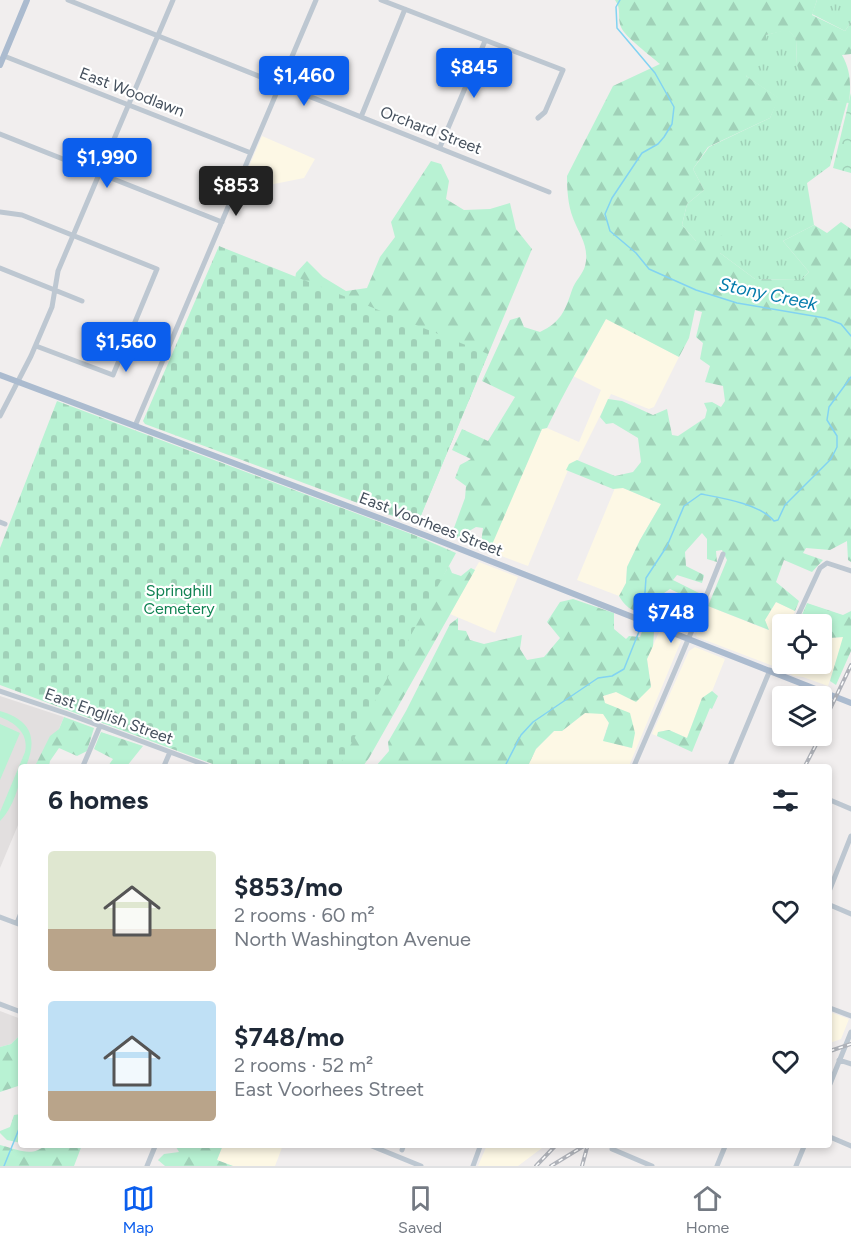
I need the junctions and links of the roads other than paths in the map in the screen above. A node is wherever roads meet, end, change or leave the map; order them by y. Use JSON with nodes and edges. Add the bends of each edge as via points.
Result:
{"nodes":[{"id":1,"x":27,"y":0,"type":"edge"},
{"id":2,"x":68,"y":0,"type":"edge"},
{"id":3,"x":173,"y":0,"type":"edge"},
{"id":4,"x":316,"y":0,"type":"edge"},
{"id":5,"x":381,"y":0,"type":"edge"},
{"id":6,"x":405,"y":9,"type":"junction"},
{"id":7,"x":158,"y":36,"type":"junction"},
{"id":8,"x":484,"y":41,"type":"junction"},
{"id":9,"x":4,"y":46,"type":"edge"},
{"id":10,"x":4,"y":56,"type":"junction"},
{"id":11,"x":0,"y":65,"type":"edge"},
{"id":12,"x":280,"y":85,"type":"junction"},
{"id":13,"x":128,"y":105,"type":"junction"},
{"id":14,"x":360,"y":117,"type":"junction"},
{"id":15,"x":538,"y":118,"type":"dead end"},
{"id":16,"x":0,"y":134,"type":"edge"},
{"id":17,"x":440,"y":147,"type":"junction"},
{"id":18,"x":251,"y":153,"type":"junction"},
{"id":19,"x":100,"y":174,"type":"junction"},
{"id":20,"x":549,"y":192,"type":"dead end"},
{"id":21,"x":0,"y":212,"type":"edge"},
{"id":22,"x":222,"y":222,"type":"junction"},
{"id":23,"x":73,"y":236,"type":"junction"},
{"id":24,"x":0,"y":268,"type":"edge"},
{"id":25,"x":55,"y":290,"type":"junction"},
{"id":26,"x":82,"y":301,"type":"dead end"},
{"id":27,"x":36,"y":346,"type":"junction"},
{"id":28,"x":0,"y":375,"type":"edge"},
{"id":29,"x":17,"y":381,"type":"junction"},
{"id":30,"x":0,"y":416,"type":"edge"},
{"id":31,"x":135,"y":426,"type":"junction"},
{"id":32,"x":723,"y":554,"type":"dead end"},
{"id":33,"x":851,"y":571,"type":"edge"},
{"id":34,"x":799,"y":614,"type":"edge"},
{"id":35,"x":690,"y":639,"type":"junction"},
{"id":36,"x":772,"y":671,"type":"joint"},
{"id":37,"x":779,"y":674,"type":"edge"},
{"id":38,"x":0,"y":691,"type":"edge"},
{"id":39,"x":851,"y":703,"type":"edge"},
{"id":40,"x":100,"y":726,"type":"junction"},
{"id":41,"x":170,"y":752,"type":"junction"},
{"id":42,"x":84,"y":764,"type":"edge"},
{"id":43,"x":165,"y":764,"type":"edge"},
{"id":44,"x":202,"y":764,"type":"edge"},
{"id":45,"x":635,"y":764,"type":"edge"},
{"id":46,"x":731,"y":764,"type":"edge"},
{"id":47,"x":832,"y":801,"type":"edge"},
{"id":48,"x":851,"y":809,"type":"edge"},
{"id":49,"x":851,"y":836,"type":"edge"},
{"id":50,"x":832,"y":884,"type":"edge"},
{"id":51,"x":832,"y":906,"type":"edge"},
{"id":52,"x":851,"y":914,"type":"edge"},
{"id":53,"x":0,"y":916,"type":"edge"},
{"id":54,"x":18,"y":924,"type":"edge"},
{"id":55,"x":0,"y":1004,"type":"edge"},
{"id":56,"x":832,"y":1009,"type":"edge"},
{"id":57,"x":18,"y":1011,"type":"edge"},
{"id":58,"x":851,"y":1016,"type":"edge"},
{"id":59,"x":851,"y":1032,"type":"edge"},
{"id":60,"x":839,"y":1060,"type":"junction"},
{"id":61,"x":851,"y":1064,"type":"edge"},
{"id":62,"x":832,"y":1079,"type":"edge"},
{"id":63,"x":832,"y":1138,"type":"edge"},
{"id":64,"x":851,"y":1146,"type":"edge"},
{"id":65,"x":154,"y":1148,"type":"edge"},
{"id":66,"x":377,"y":1148,"type":"edge"},
{"id":67,"x":480,"y":1148,"type":"edge"},
{"id":68,"x":724,"y":1148,"type":"edge"},
{"id":69,"x":803,"y":1148,"type":"edge"},
{"id":70,"x":612,"y":1149,"type":"dead end"},
{"id":71,"x":640,"y":1164,"type":"edge"},
{"id":72,"x":147,"y":1166,"type":"edge"},
{"id":73,"x":421,"y":1166,"type":"edge"},
{"id":74,"x":473,"y":1166,"type":"edge"},
{"id":75,"x":652,"y":1166,"type":"edge"},
{"id":76,"x":717,"y":1166,"type":"edge"},
{"id":77,"x":796,"y":1166,"type":"edge"}],
"edges":[{"from":1,"to":9,"type":"main road"},
{"from":2,"to":7,"type":"street","name":"Orchard Street"},
{"from":3,"to":7,"type":"street"},
{"from":4,"to":12,"type":"street"},
{"from":5,"to":6,"type":"street"},
{"from":6,"to":8,"type":"street"},
{"from":6,"to":14,"type":"street"},
{"from":7,"to":12,"type":"street","name":"Orchard Street"},
{"from":7,"to":13,"type":"street"},
{"from":8,"to":15,"type":"street","via":[[563,70],[545,112]]},
{"from":8,"to":17,"type":"street"},
{"from":9,"to":10,"type":"main road"},
{"from":10,"to":11,"type":"main road"},
{"from":10,"to":13,"type":"street","name":"East Woodlawn"},
{"from":12,"to":14,"type":"street","name":"Orchard Street"},
{"from":12,"to":18,"type":"street"},
{"from":13,"to":18,"type":"street","name":"East Woodlawn"},
{"from":13,"to":19,"type":"street"},
{"from":14,"to":17,"type":"street","name":"Orchard Street"},
{"from":16,"to":19,"type":"street"},
{"from":17,"to":20,"type":"street","name":"Orchard Street"},
{"from":18,"to":22,"type":"street"},
{"from":19,"to":22,"type":"street"},
{"from":19,"to":23,"type":"street"},
{"from":21,"to":23,"type":"street","via":[[22,215]]},
{"from":22,"to":31,"type":"street"},
{"from":23,"to":25,"type":"street","via":[[58,271]]},
{"from":23,"to":27,"type":"street","via":[[156,269],[113,375]]},
{"from":24,"to":25,"type":"street"},
{"from":25,"to":26,"type":"street"},
{"from":25,"to":27,"type":"street"},
{"from":27,"to":29,"type":"street"},
{"from":28,"to":29,"type":"main road","name":"East Voorhees Street"},
{"from":29,"to":30,"type":"street"},
{"from":29,"to":31,"type":"main road","name":"East Voorhees Street"},
{"from":31,"to":35,"type":"main road","name":"East Voorhees Street"},
{"from":32,"to":35,"type":"street"},
{"from":33,"to":34,"type":"street","via":[[827,563],[820,568]]},
{"from":35,"to":36,"type":"main road","name":"East Voorhees Street"},
{"from":35,"to":45,"type":"street"},
{"from":36,"to":46,"type":"street"},
{"from":37,"to":39,"type":"main road","name":"East Voorhees Street"},
{"from":38,"to":40,"type":"street","name":"East English Street"},
{"from":40,"to":41,"type":"street","name":"East English Street"},
{"from":40,"to":42,"type":"street"},
{"from":41,"to":43,"type":"street"},
{"from":41,"to":44,"type":"street","name":"East English Street"},
{"from":47,"to":48,"type":"street"},
{"from":49,"to":50,"type":"street"},
{"from":51,"to":52,"type":"street"},
{"from":53,"to":54,"type":"street"},
{"from":55,"to":57,"type":"street"},
{"from":56,"to":58,"type":"street"},
{"from":59,"to":60,"type":"street"},
{"from":60,"to":61,"type":"street"},
{"from":60,"to":62,"type":"street"},
{"from":63,"to":64,"type":"street"},
{"from":65,"to":72,"type":"street"},
{"from":66,"to":73,"type":"street"},
{"from":67,"to":74,"type":"street"},
{"from":68,"to":76,"type":"street"},
{"from":69,"to":77,"type":"street"},
{"from":70,"to":71,"type":"street"},
{"from":71,"to":75,"type":"street"}]}
